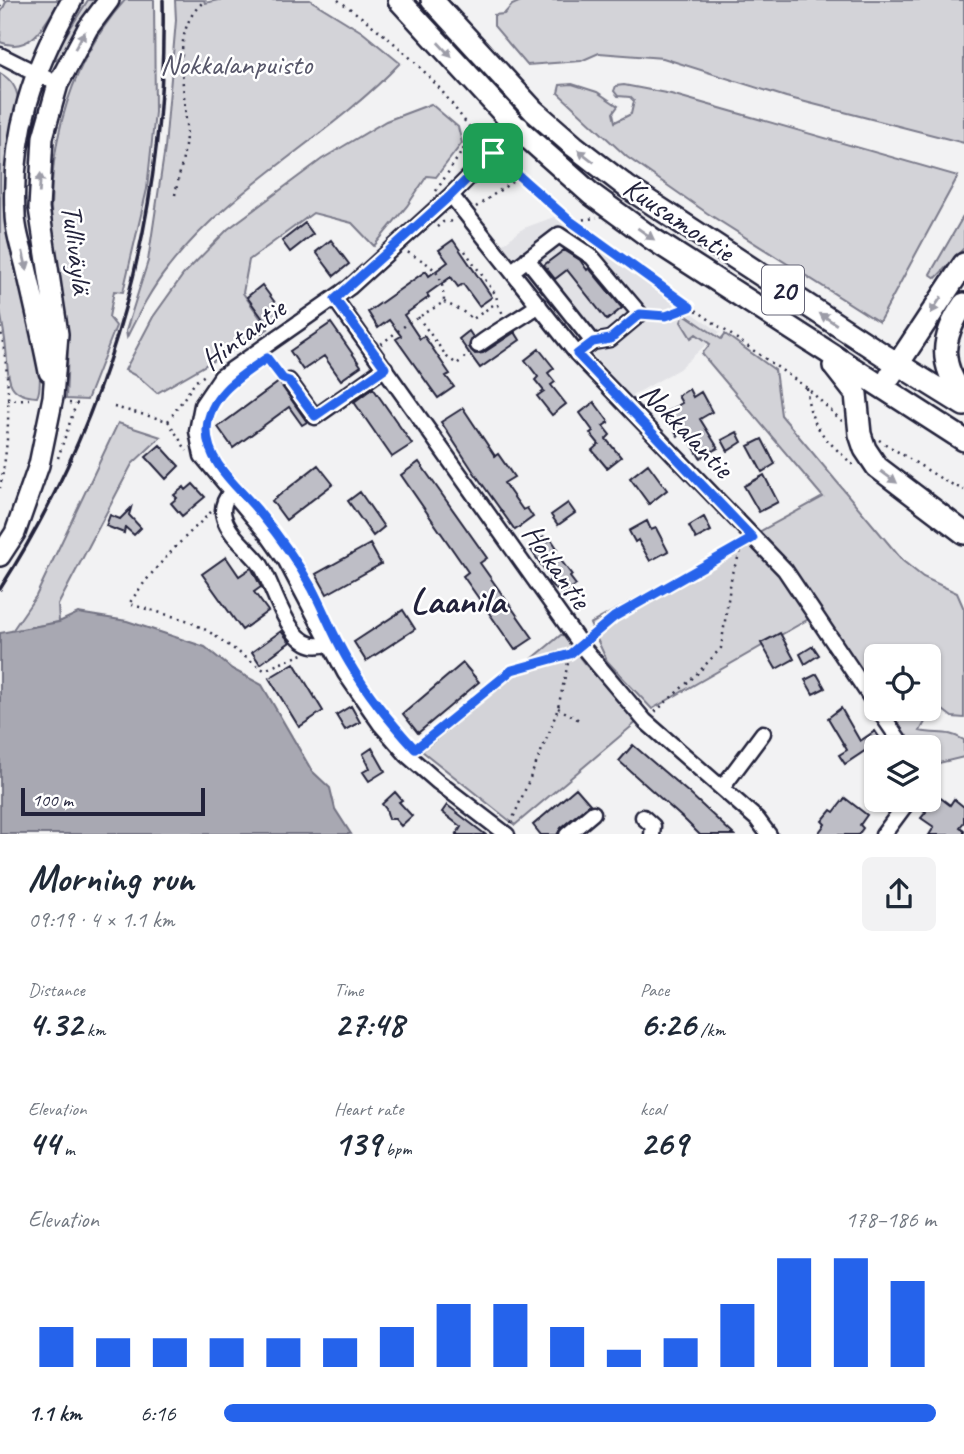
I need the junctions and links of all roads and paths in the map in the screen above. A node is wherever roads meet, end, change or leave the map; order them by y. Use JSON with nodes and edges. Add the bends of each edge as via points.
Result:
{"nodes":[{"id":1,"x":72,"y":0,"type":"edge"},
{"id":2,"x":109,"y":0,"type":"edge"},
{"id":3,"x":206,"y":0,"type":"edge"},
{"id":4,"x":338,"y":0,"type":"edge"},
{"id":5,"x":399,"y":0,"type":"edge"},
{"id":6,"x":434,"y":0,"type":"edge"},
{"id":7,"x":2,"y":1,"type":"edge"},
{"id":8,"x":0,"y":7,"type":"edge"},
{"id":9,"x":0,"y":55,"type":"edge"},
{"id":10,"x":35,"y":74,"type":"junction"},
{"id":11,"x":58,"y":84,"type":"junction"},
{"id":12,"x":534,"y":111,"type":"junction"},
{"id":13,"x":518,"y":129,"type":"junction"},
{"id":14,"x":474,"y":133,"type":"junction"},
{"id":15,"x":493,"y":153,"type":"junction"},
{"id":16,"x":519,"y":177,"type":"junction"},
{"id":17,"x":434,"y":194,"type":"dead end"},
{"id":18,"x":175,"y":195,"type":"dead end"},
{"id":19,"x":451,"y":195,"type":"junction"},
{"id":20,"x":466,"y":214,"type":"junction"},
{"id":21,"x":599,"y":218,"type":"dead end"},
{"id":22,"x":569,"y":220,"type":"junction"},
{"id":23,"x":433,"y":230,"type":"dead end"},
{"id":24,"x":415,"y":245,"type":"dead end"},
{"id":25,"x":465,"y":251,"type":"dead end"},
{"id":26,"x":527,"y":259,"type":"junction"},
{"id":27,"x":964,"y":264,"type":"edge"},
{"id":28,"x":512,"y":271,"type":"junction"},
{"id":29,"x":335,"y":299,"type":"junction"},
{"id":30,"x":444,"y":302,"type":"junction"},
{"id":31,"x":964,"y":304,"type":"edge"},
{"id":32,"x":498,"y":305,"type":"junction"},
{"id":33,"x":538,"y":305,"type":"junction"},
{"id":34,"x":690,"y":307,"type":"junction"},
{"id":35,"x":640,"y":314,"type":"junction"},
{"id":36,"x":418,"y":317,"type":"junction"},
{"id":37,"x":511,"y":325,"type":"junction"},
{"id":38,"x":0,"y":327,"type":"edge"},
{"id":39,"x":807,"y":340,"type":"junction"},
{"id":40,"x":593,"y":342,"type":"junction"},
{"id":41,"x":478,"y":345,"type":"joint"},
{"id":42,"x":373,"y":351,"type":"junction"},
{"id":43,"x":577,"y":354,"type":"junction"},
{"id":44,"x":897,"y":356,"type":"junction"},
{"id":45,"x":267,"y":358,"type":"dead end"},
{"id":46,"x":385,"y":368,"type":"junction"},
{"id":47,"x":214,"y":370,"type":"dead end"},
{"id":48,"x":289,"y":381,"type":"joint"},
{"id":49,"x":881,"y":387,"type":"junction"},
{"id":50,"x":807,"y":388,"type":"junction"},
{"id":51,"x":964,"y":396,"type":"edge"},
{"id":52,"x":29,"y":399,"type":"dead end"},
{"id":53,"x":7,"y":400,"type":"junction"},
{"id":54,"x":61,"y":400,"type":"junction"},
{"id":55,"x":76,"y":404,"type":"junction"},
{"id":56,"x":83,"y":404,"type":"dead end"},
{"id":57,"x":964,"y":405,"type":"edge"},
{"id":58,"x":168,"y":421,"type":"dead end"},
{"id":59,"x":855,"y":423,"type":"junction"},
{"id":60,"x":873,"y":436,"type":"dead end"},
{"id":61,"x":964,"y":440,"type":"edge"},
{"id":62,"x":58,"y":458,"type":"dead end"},
{"id":63,"x":2,"y":472,"type":"edge"},
{"id":64,"x":864,"y":475,"type":"dead end"},
{"id":65,"x":0,"y":488,"type":"edge"},
{"id":66,"x":964,"y":490,"type":"edge"},
{"id":67,"x":229,"y":495,"type":"junction"},
{"id":68,"x":964,"y":533,"type":"edge"},
{"id":69,"x":0,"y":556,"type":"edge"},
{"id":70,"x":326,"y":644,"type":"junction"},
{"id":71,"x":576,"y":650,"type":"junction"},
{"id":72,"x":864,"y":688,"type":"edge"},
{"id":73,"x":558,"y":708,"type":"junction"},
{"id":74,"x":579,"y":720,"type":"dead end"},
{"id":75,"x":645,"y":721,"type":"junction"},
{"id":76,"x":763,"y":733,"type":"dead end"},
{"id":77,"x":422,"y":755,"type":"dead end"},
{"id":78,"x":722,"y":788,"type":"junction"},
{"id":79,"x":901,"y":812,"type":"edge"},
{"id":80,"x":593,"y":813,"type":"dead end"},
{"id":81,"x":643,"y":817,"type":"dead end"},
{"id":82,"x":511,"y":832,"type":"edge"},
{"id":83,"x":888,"y":833,"type":"edge"},
{"id":84,"x":568,"y":834,"type":"edge"},
{"id":85,"x":652,"y":834,"type":"edge"},
{"id":86,"x":768,"y":834,"type":"edge"}],
"edges":[{"from":1,"to":10,"type":"main road","name":"Tulliväylä"},
{"from":11,"to":2,"type":"main road","name":"Tulliväylä","one_way":true},
{"from":3,"to":18,"type":"path","via":[[188,18],[184,33],[186,135]]},
{"from":4,"to":14,"type":"path","via":[[408,55]]},
{"from":5,"to":13,"type":"highway","name":"Kuusamontie","number":"20","one_way":true},
{"from":6,"to":12,"type":"highway","name":"Kuusamontie","number":"20"},
{"from":7,"to":8,"type":"path"},
{"from":9,"to":10,"type":"street"},
{"from":10,"to":11,"type":"street"},
{"from":10,"to":54,"type":"main road","name":"Tulliväylä","one_way":true,"via":[[22,120],[15,216]]},
{"from":54,"to":11,"type":"main road","name":"Tulliväylä","one_way":true,"via":[[58,334],[38,208],[43,137]]},
{"from":12,"to":13,"type":"street","name":"Hintantie"},
{"from":44,"to":12,"type":"highway","name":"Kuusamontie","number":"20","one_way":true,"via":[[627,187]]},
{"from":13,"to":15,"type":"street","name":"Hintantie"},
{"from":13,"to":39,"type":"highway","name":"Kuusamontie","number":"20","one_way":true,"via":[[591,194],[651,238]]},
{"from":14,"to":15,"type":"path"},
{"from":14,"to":17,"type":"path"},
{"from":15,"to":16,"type":"path"},
{"from":15,"to":19,"type":"street","name":"Hintantie"},
{"from":16,"to":20,"type":"path"},
{"from":16,"to":22,"type":"path"},
{"from":19,"to":20,"type":"street","name":"Nokkalantie"},
{"from":19,"to":29,"type":"street","name":"Hintantie"},
{"from":20,"to":23,"type":"path"},
{"from":20,"to":28,"type":"street","name":"Nokkalantie"},
{"from":21,"to":22,"type":"path"},
{"from":22,"to":34,"type":"path"},
{"from":24,"to":30,"type":"path","via":[[407,252],[430,264],[438,274]]},
{"from":25,"to":32,"type":"path","via":[[496,295]]},
{"from":26,"to":28,"type":"street"},
{"from":26,"to":35,"type":"street","via":[[559,235],[592,257]]},
{"from":26,"to":40,"type":"street"},
{"from":27,"to":44,"type":"highway","one_way":true},
{"from":28,"to":33,"type":"street","name":"Nokkalantie"},
{"from":29,"to":42,"type":"street","name":"Hoikantie"},
{"from":29,"to":67,"type":"street","name":"Hintantie","via":[[233,368],[207,395],[198,417],[198,444]]},
{"from":30,"to":32,"type":"path","via":[[473,319]]},
{"from":30,"to":36,"type":"path"},
{"from":31,"to":51,"type":"highway","via":[[950,327],[946,354],[949,373]]},
{"from":32,"to":37,"type":"path"},
{"from":33,"to":37,"type":"street"},
{"from":33,"to":43,"type":"street","name":"Nokkalantie"},
{"from":34,"to":35,"type":"path","via":[[666,316]]},
{"from":34,"to":50,"type":"path"},
{"from":35,"to":40,"type":"street","via":[[610,339]]},
{"from":36,"to":41,"type":"path","via":[[457,364]]},
{"from":36,"to":42,"type":"path"},
{"from":37,"to":41,"type":"street"},
{"from":38,"to":53,"type":"path"},
{"from":39,"to":49,"type":"highway","name":"Kuusamontie","number":"20"},
{"from":39,"to":59,"type":"highway","via":[[852,387],[858,401]]},
{"from":40,"to":43,"type":"street"},
{"from":42,"to":46,"type":"street","name":"Hoikantie"},
{"from":43,"to":72,"type":"street","name":"Nokkalantie","via":[[785,570]]},
{"from":44,"to":49,"type":"highway"},
{"from":44,"to":57,"type":"highway","name":"Kuusamontie","number":"20"},
{"from":45,"to":48,"type":"path"},
{"from":46,"to":48,"type":"street","via":[[315,416]]},
{"from":46,"to":71,"type":"street","name":"Hoikantie"},
{"from":47,"to":58,"type":"path","via":[[196,382]]},
{"from":49,"to":59,"type":"highway"},
{"from":49,"to":61,"type":"highway","name":"Kuusamontie","number":"20"},
{"from":50,"to":59,"type":"path","via":[[834,415]]},
{"from":50,"to":64,"type":"path","via":[[807,405],[815,426]]},
{"from":52,"to":53,"type":"path"},
{"from":53,"to":63,"type":"path","via":[[7,454]]},
{"from":54,"to":55,"type":"path"},
{"from":54,"to":69,"type":"main road","name":"Tulliväylä","via":[[15,533]]},
{"from":55,"to":56,"type":"path"},
{"from":55,"to":62,"type":"path"},
{"from":59,"to":68,"type":"highway","one_way":true,"via":[[877,467]]},
{"from":60,"to":66,"type":"path"},
{"from":63,"to":65,"type":"path"},
{"from":67,"to":70,"type":"street","name":"Hintantie","via":[[286,561]]},
{"from":67,"to":70,"type":"street","via":[[222,508],[224,518],[270,580],[274,597],[295,634],[309,643]]},
{"from":67,"to":70,"type":"path","via":[[175,546],[129,604],[186,620],[264,670]]},
{"from":70,"to":82,"type":"street","name":"Hintantie","via":[[361,698],[407,755]]},
{"from":71,"to":73,"type":"path"},
{"from":71,"to":75,"type":"street","name":"Hoikantie"},
{"from":71,"to":75,"type":"path","via":[[614,617],[744,543],[732,573],[721,648]]},
{"from":71,"to":77,"type":"path","via":[[512,670],[415,749]]},
{"from":73,"to":74,"type":"path"},
{"from":73,"to":82,"type":"path"},
{"from":75,"to":78,"type":"street","name":"Hoikantie"},
{"from":76,"to":78,"type":"street"},
{"from":78,"to":86,"type":"street","name":"Hoikantie"},
{"from":79,"to":83,"type":"street"},
{"from":80,"to":84,"type":"street"},
{"from":81,"to":85,"type":"street","via":[[653,826]]}]}
